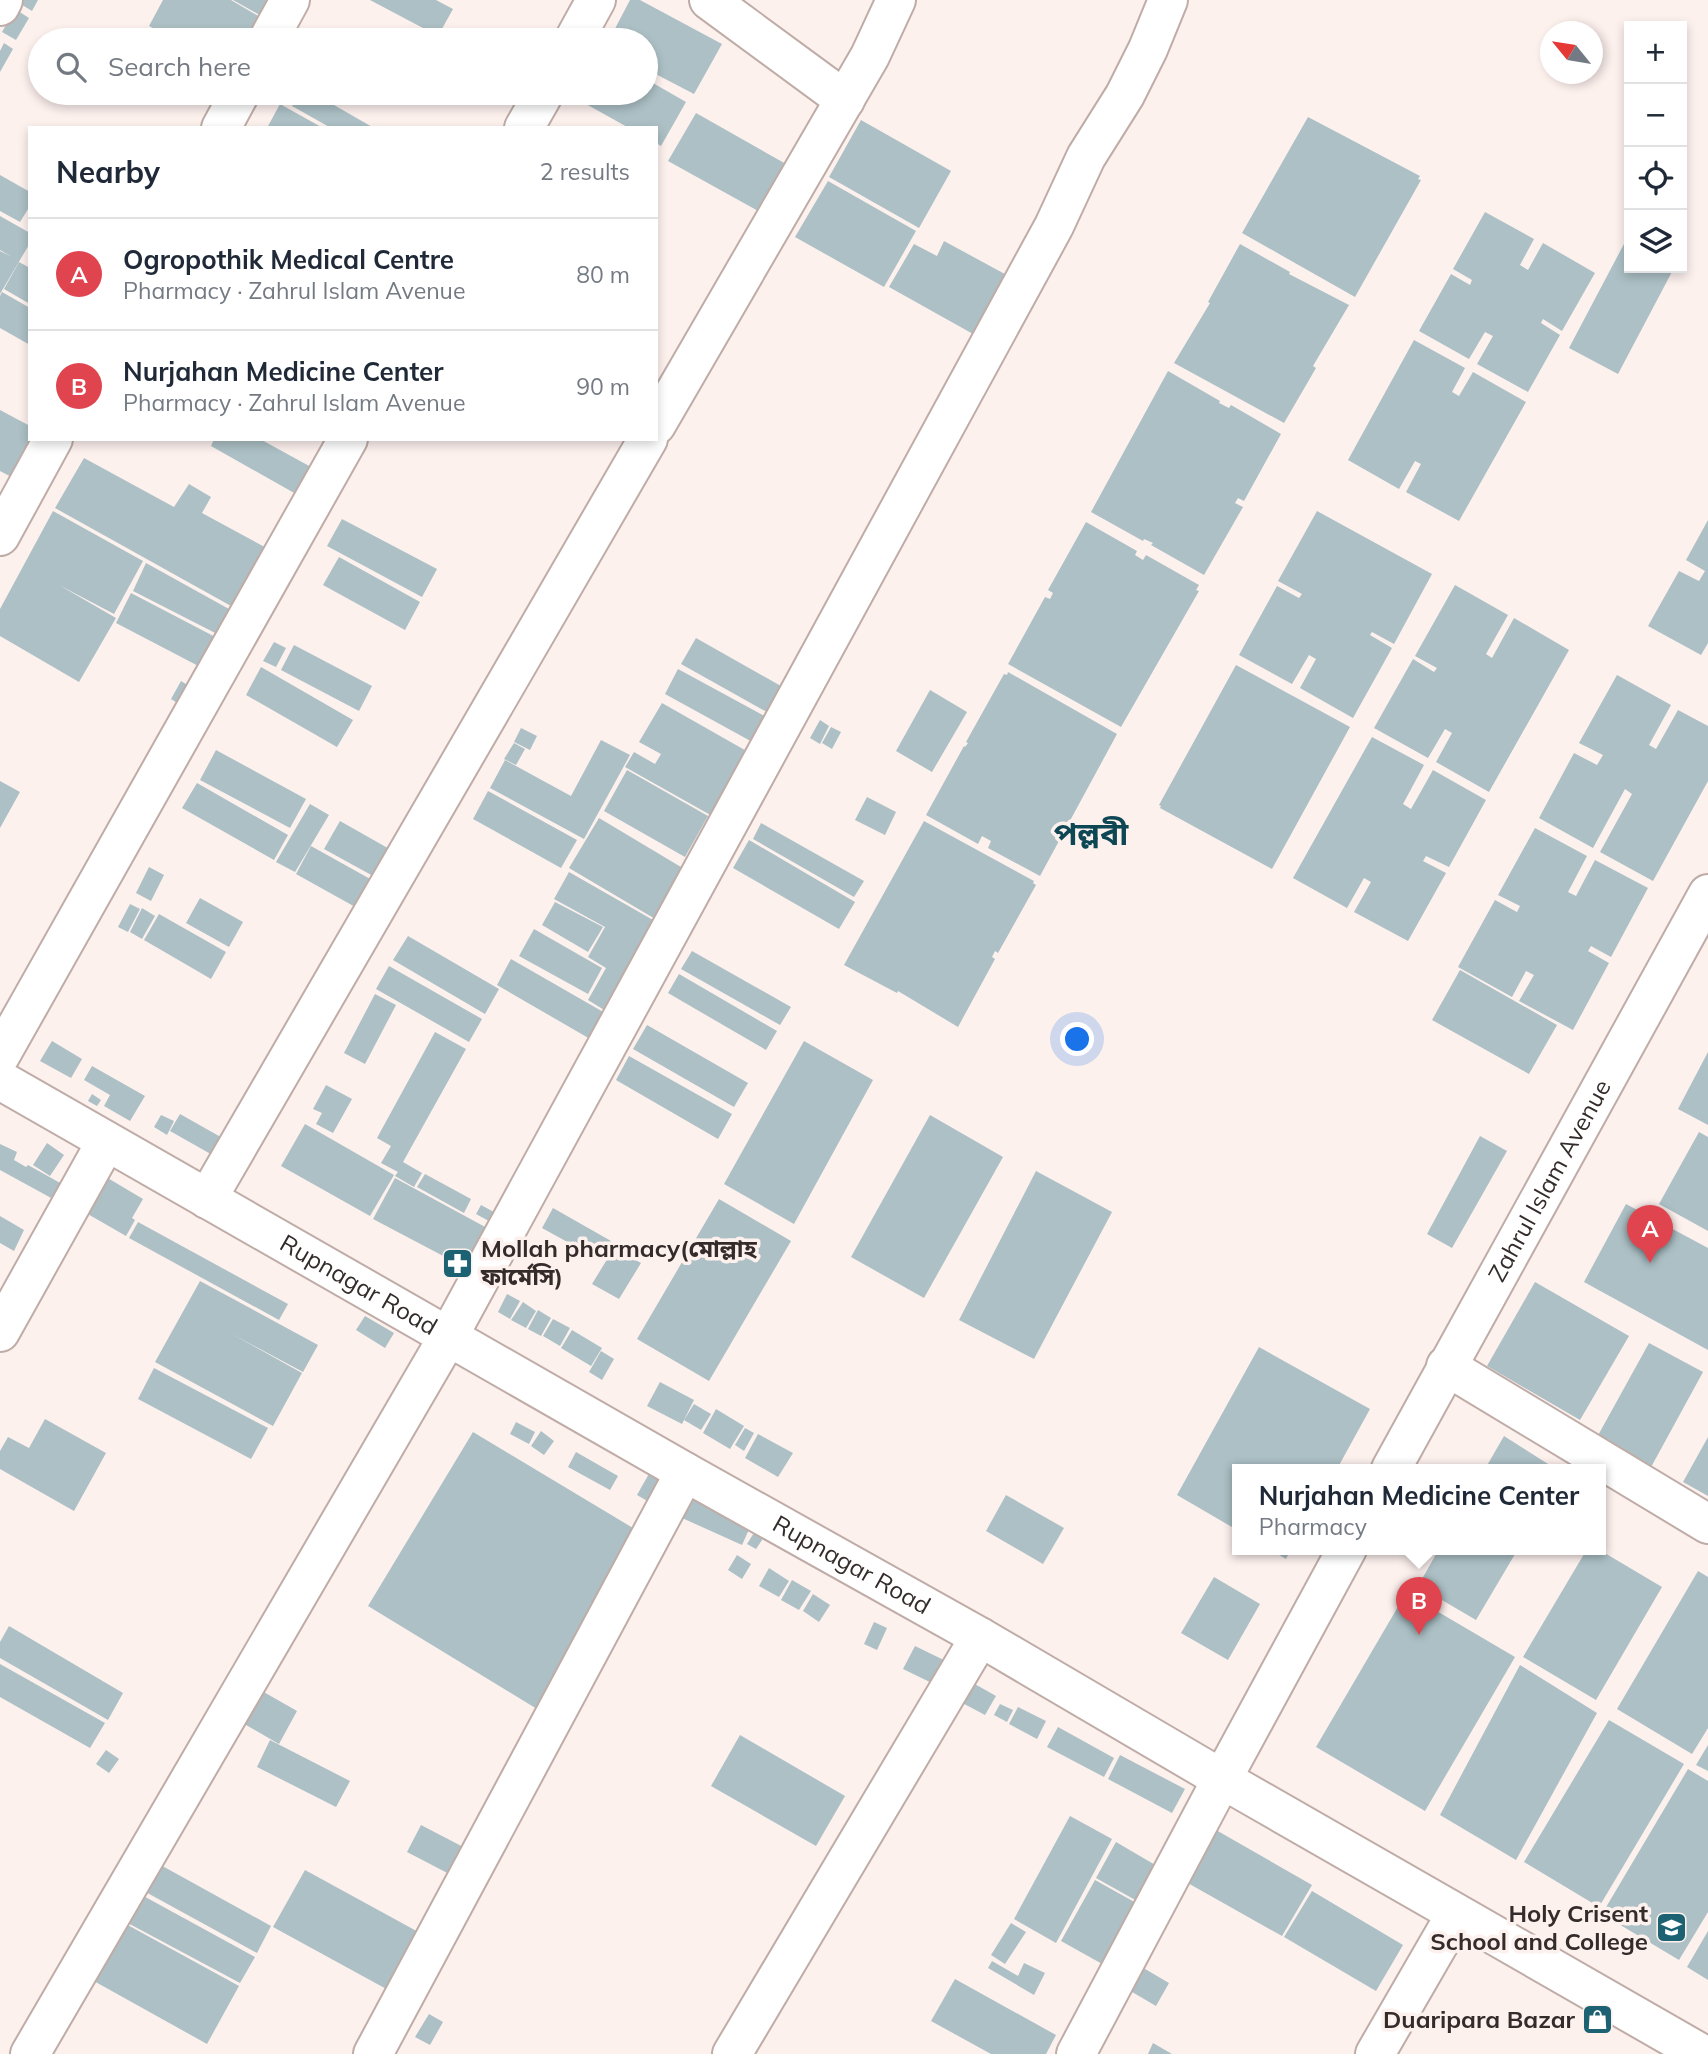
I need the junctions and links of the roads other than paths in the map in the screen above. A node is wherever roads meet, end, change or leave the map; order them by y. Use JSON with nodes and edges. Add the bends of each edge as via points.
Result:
{"nodes":[{"id":1,"x":3,"y":0,"type":"edge"},
{"id":2,"x":290,"y":0,"type":"edge"},
{"id":3,"x":596,"y":0,"type":"edge"},
{"id":4,"x":709,"y":0,"type":"edge"},
{"id":5,"x":896,"y":0,"type":"edge"},
{"id":6,"x":1168,"y":0,"type":"edge"},
{"id":7,"x":0,"y":6,"type":"edge"},
{"id":8,"x":275,"y":28,"type":"edge"},
{"id":9,"x":581,"y":28,"type":"edge"},
{"id":10,"x":845,"y":100,"type":"junction"},
{"id":11,"x":233,"y":105,"type":"edge"},
{"id":12,"x":537,"y":105,"type":"edge"},
{"id":13,"x":222,"y":126,"type":"edge"},
{"id":14,"x":525,"y":126,"type":"edge"},
{"id":15,"x":658,"y":422,"type":"edge"},
{"id":16,"x":51,"y":441,"type":"edge"},
{"id":17,"x":347,"y":441,"type":"edge"},
{"id":18,"x":647,"y":441,"type":"edge"},
{"id":19,"x":0,"y":536,"type":"edge"},
{"id":20,"x":1708,"y":894,"type":"edge"},
{"id":21,"x":0,"y":1056,"type":"edge"},
{"id":22,"x":0,"y":1080,"type":"edge"},
{"id":23,"x":106,"y":1142,"type":"junction"},
{"id":24,"x":207,"y":1199,"type":"junction"},
{"id":25,"x":0,"y":1332,"type":"edge"},
{"id":26,"x":448,"y":1337,"type":"junction"},
{"id":27,"x":1446,"y":1366,"type":"junction"},
{"id":28,"x":1394,"y":1464,"type":"edge"},
{"id":29,"x":685,"y":1472,"type":"junction"},
{"id":30,"x":1708,"y":1524,"type":"edge"},
{"id":31,"x":1344,"y":1555,"type":"edge"},
{"id":32,"x":980,"y":1637,"type":"junction"},
{"id":33,"x":1222,"y":1780,"type":"junction"},
{"id":34,"x":1456,"y":1914,"type":"junction"},
{"id":35,"x":30,"y":2054,"type":"edge"},
{"id":36,"x":373,"y":2054,"type":"edge"},
{"id":37,"x":732,"y":2054,"type":"edge"},
{"id":38,"x":1076,"y":2054,"type":"edge"},
{"id":39,"x":1375,"y":2054,"type":"edge"},
{"id":40,"x":1702,"y":2054,"type":"edge"}],
"edges":[{"from":1,"to":7,"type":"street"},
{"from":2,"to":8,"type":"street"},
{"from":3,"to":9,"type":"street"},
{"from":4,"to":10,"type":"street"},
{"from":5,"to":10,"type":"street"},
{"from":6,"to":26,"type":"street","via":[[1125,95],[1086,157],[1054,226]]},
{"from":10,"to":15,"type":"street"},
{"from":11,"to":13,"type":"street"},
{"from":12,"to":14,"type":"street"},
{"from":16,"to":19,"type":"street"},
{"from":17,"to":21,"type":"street"},
{"from":18,"to":24,"type":"street"},
{"from":20,"to":27,"type":"street","name":"Zahrul Islam Avenue"},
{"from":22,"to":23,"type":"street","name":"Rupnagar Road"},
{"from":23,"to":24,"type":"street","name":"Rupnagar Road"},
{"from":23,"to":25,"type":"street"},
{"from":24,"to":26,"type":"street","name":"Rupnagar Road"},
{"from":26,"to":29,"type":"street","name":"Rupnagar Road"},
{"from":26,"to":35,"type":"street"},
{"from":27,"to":28,"type":"street","name":"Zahrul Islam Avenue"},
{"from":27,"to":30,"type":"street"},
{"from":29,"to":32,"type":"street","name":"Rupnagar Road"},
{"from":29,"to":36,"type":"street"},
{"from":31,"to":33,"type":"street"},
{"from":32,"to":33,"type":"street","name":"Rupnagar Road"},
{"from":32,"to":37,"type":"street"},
{"from":33,"to":34,"type":"street","name":"Rupnagar Road"},
{"from":33,"to":38,"type":"street"},
{"from":34,"to":39,"type":"street"},
{"from":34,"to":40,"type":"street","name":"Rupnagar Road"}]}
